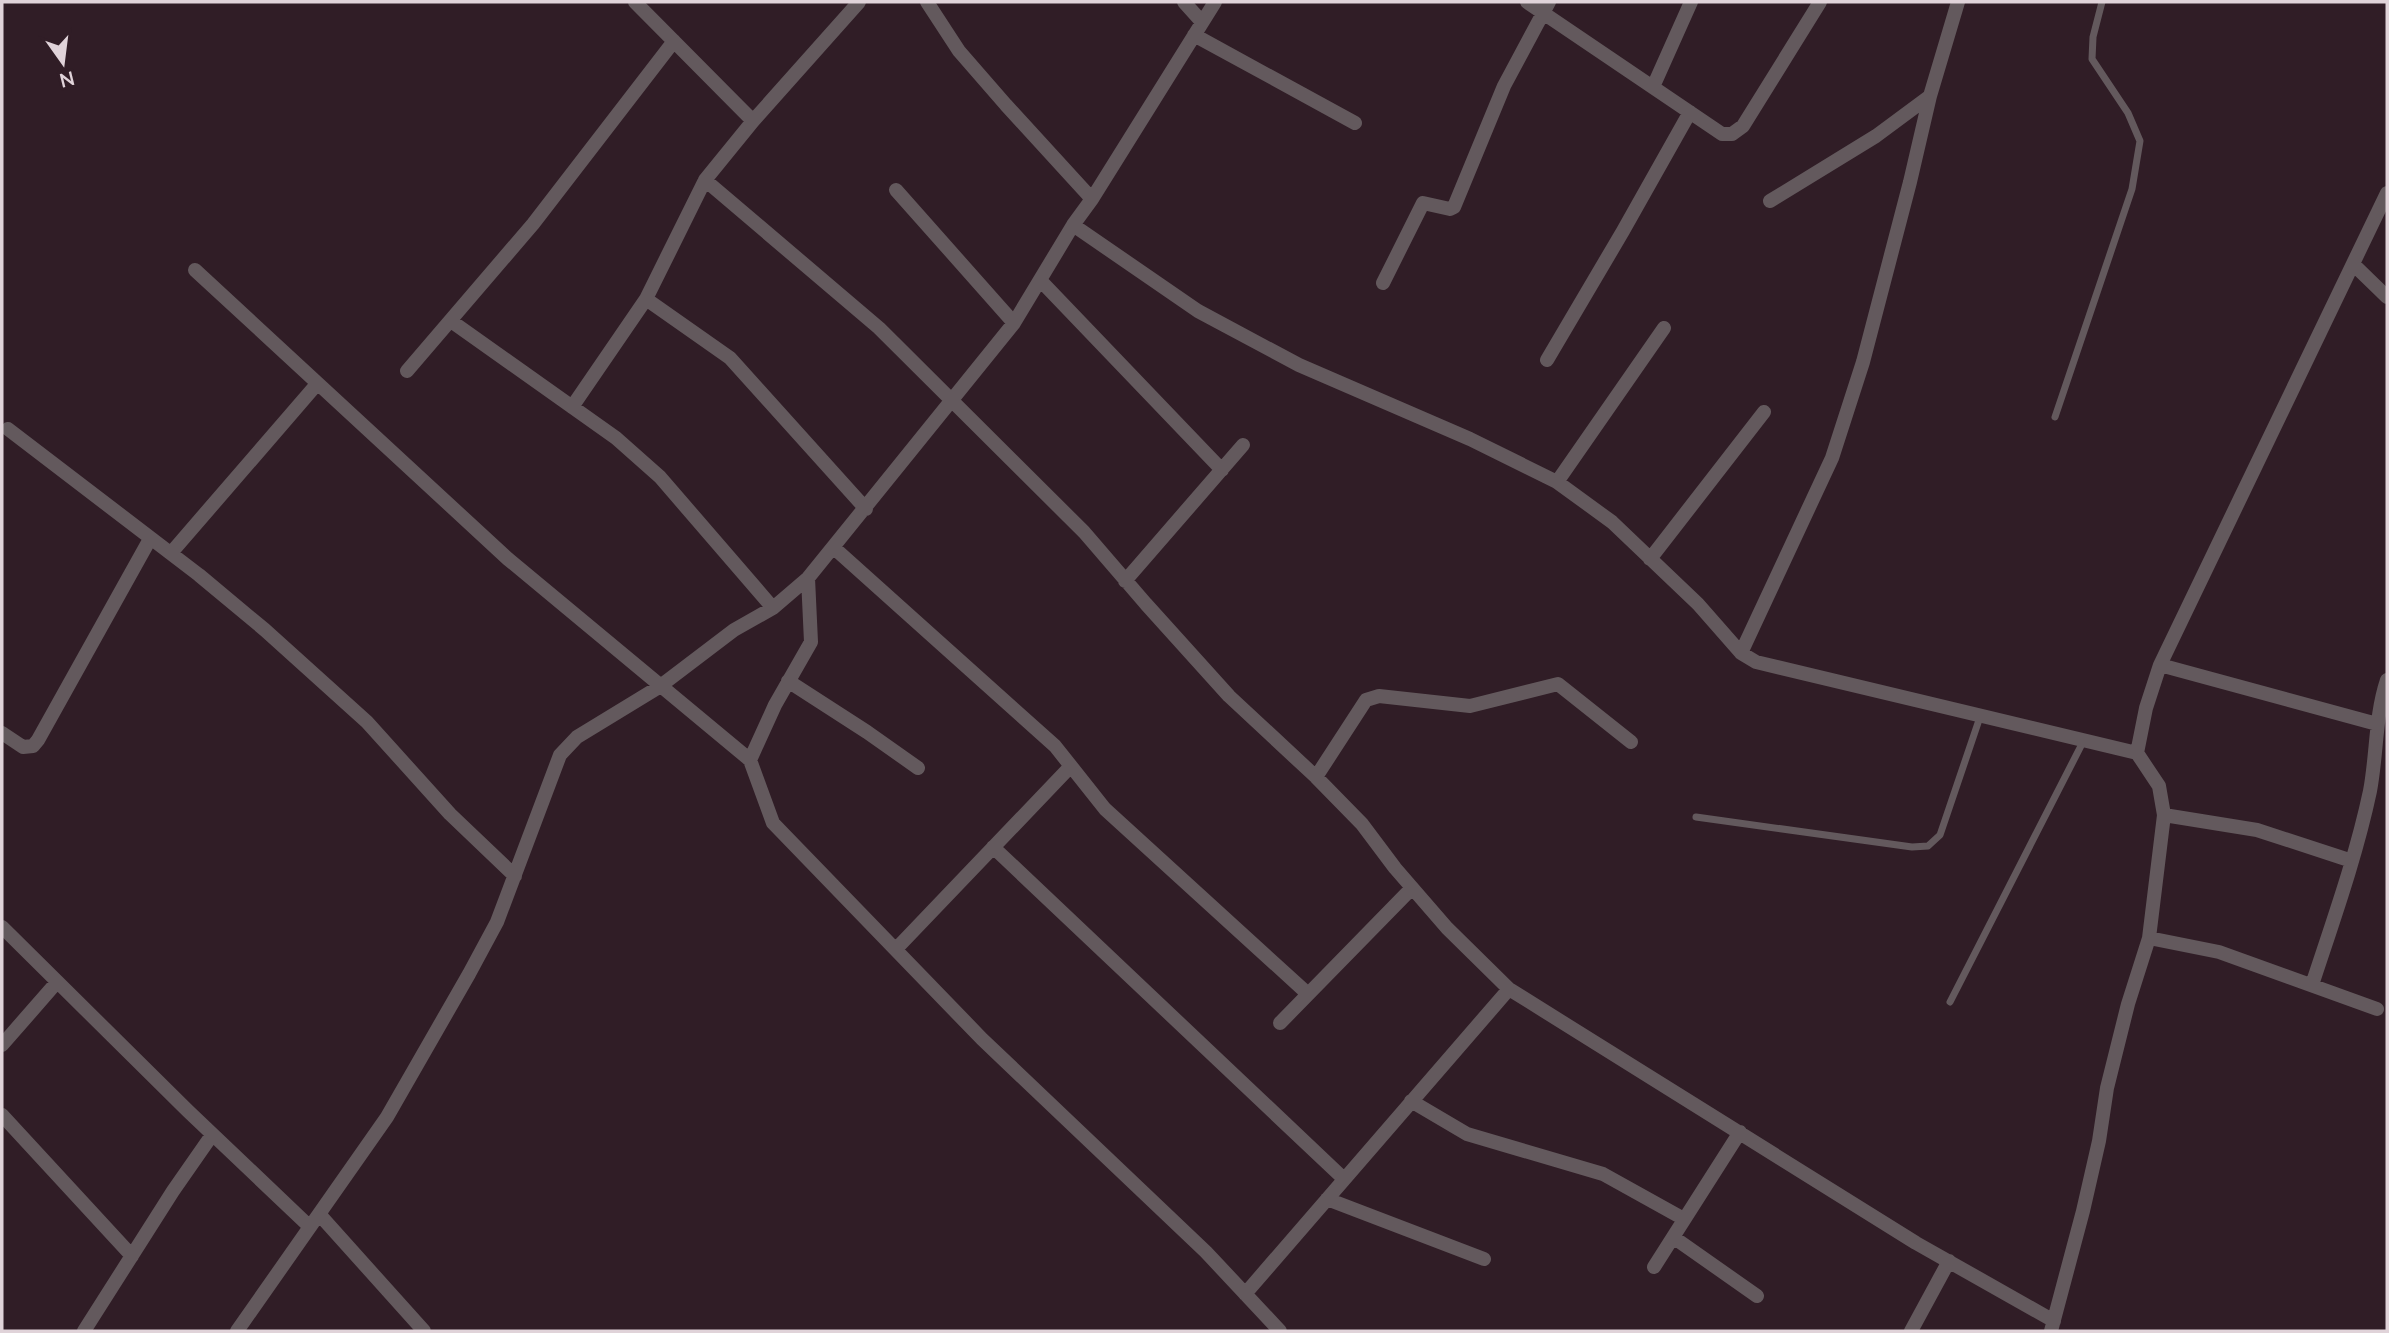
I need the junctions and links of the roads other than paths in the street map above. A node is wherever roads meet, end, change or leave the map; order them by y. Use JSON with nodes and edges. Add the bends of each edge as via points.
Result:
{"nodes":[{"id":1,"x":635,"y":2,"type":"edge"},
{"id":2,"x":859,"y":2,"type":"edge"},
{"id":3,"x":927,"y":2,"type":"edge"},
{"id":4,"x":1184,"y":2,"type":"edge"},
{"id":5,"x":1215,"y":2,"type":"edge"},
{"id":6,"x":1527,"y":2,"type":"edge"},
{"id":7,"x":1691,"y":2,"type":"edge"},
{"id":8,"x":1820,"y":2,"type":"edge"},
{"id":9,"x":1958,"y":2,"type":"edge"},
{"id":10,"x":2102,"y":2,"type":"edge"},
{"id":11,"x":1546,"y":7,"type":"edge"},
{"id":12,"x":1202,"y":22,"type":"junction"},
{"id":13,"x":1194,"y":35,"type":"junction"},
{"id":14,"x":674,"y":41,"type":"junction"},
{"id":15,"x":1653,"y":87,"type":"junction"},
{"id":16,"x":1930,"y":96,"type":"junction"},
{"id":17,"x":1690,"y":112,"type":"junction"},
{"id":18,"x":752,"y":121,"type":"junction"},
{"id":19,"x":1355,"y":123,"type":"dead end"},
{"id":20,"x":705,"y":180,"type":"junction"},
{"id":21,"x":896,"y":190,"type":"dead end"},
{"id":22,"x":2387,"y":193,"type":"edge"},
{"id":23,"x":1092,"y":199,"type":"junction"},
{"id":24,"x":1770,"y":201,"type":"dead end"},
{"id":25,"x":1073,"y":225,"type":"junction"},
{"id":26,"x":2353,"y":264,"type":"junction"},
{"id":27,"x":195,"y":270,"type":"dead end"},
{"id":28,"x":1040,"y":280,"type":"junction"},
{"id":29,"x":1383,"y":283,"type":"dead end"},
{"id":30,"x":2387,"y":297,"type":"edge"},
{"id":31,"x":646,"y":299,"type":"junction"},
{"id":32,"x":451,"y":320,"type":"junction"},
{"id":33,"x":1014,"y":323,"type":"junction"},
{"id":34,"x":1664,"y":328,"type":"dead end"},
{"id":35,"x":1546,"y":360,"type":"dead end"},
{"id":36,"x":407,"y":371,"type":"dead end"},
{"id":37,"x":317,"y":384,"type":"junction"},
{"id":38,"x":952,"y":401,"type":"junction"},
{"id":39,"x":572,"y":407,"type":"junction"},
{"id":40,"x":1764,"y":412,"type":"dead end"},
{"id":41,"x":2055,"y":417,"type":"dead end"},
{"id":42,"x":8,"y":429,"type":"dead end"},
{"id":43,"x":1243,"y":445,"type":"dead end"},
{"id":44,"x":1222,"y":470,"type":"junction"},
{"id":45,"x":1557,"y":482,"type":"junction"},
{"id":46,"x":866,"y":509,"type":"junction"},
{"id":47,"x":150,"y":539,"type":"junction"},
{"id":48,"x":833,"y":547,"type":"junction"},
{"id":49,"x":171,"y":553,"type":"junction"},
{"id":50,"x":1650,"y":559,"type":"junction"},
{"id":51,"x":808,"y":578,"type":"junction"},
{"id":52,"x":1125,"y":581,"type":"junction"},
{"id":53,"x":773,"y":608,"type":"junction"},
{"id":54,"x":1741,"y":653,"type":"junction"},
{"id":55,"x":2160,"y":665,"type":"junction"},
{"id":56,"x":2387,"y":680,"type":"edge"},
{"id":57,"x":788,"y":681,"type":"junction"},
{"id":58,"x":659,"y":687,"type":"junction"},
{"id":59,"x":1980,"y":717,"type":"junction"},
{"id":60,"x":2377,"y":724,"type":"junction"},
{"id":61,"x":2,"y":733,"type":"edge"},
{"id":62,"x":2085,"y":739,"type":"junction"},
{"id":63,"x":1632,"y":742,"type":"dead end"},
{"id":64,"x":2137,"y":753,"type":"junction"},
{"id":65,"x":750,"y":760,"type":"junction"},
{"id":66,"x":1071,"y":766,"type":"junction"},
{"id":67,"x":918,"y":768,"type":"dead end"},
{"id":68,"x":1317,"y":777,"type":"junction"},
{"id":69,"x":2164,"y":816,"type":"junction"},
{"id":70,"x":1696,"y":817,"type":"dead end"},
{"id":71,"x":993,"y":847,"type":"junction"},
{"id":72,"x":2352,"y":861,"type":"junction"},
{"id":73,"x":515,"y":876,"type":"junction"},
{"id":74,"x":1412,"y":888,"type":"junction"},
{"id":75,"x":2,"y":927,"type":"edge"},
{"id":76,"x":2149,"y":938,"type":"junction"},
{"id":77,"x":896,"y":949,"type":"junction"},
{"id":78,"x":57,"y":982,"type":"junction"},
{"id":79,"x":2312,"y":985,"type":"junction"},
{"id":80,"x":1508,"y":989,"type":"junction"},
{"id":81,"x":1308,"y":994,"type":"junction"},
{"id":82,"x":1950,"y":1002,"type":"dead end"},
{"id":83,"x":2377,"y":1009,"type":"dead end"},
{"id":84,"x":1280,"y":1023,"type":"dead end"},
{"id":85,"x":2,"y":1045,"type":"edge"},
{"id":86,"x":1411,"y":1101,"type":"junction"},
{"id":87,"x":2,"y":1115,"type":"edge"},
{"id":88,"x":1740,"y":1132,"type":"junction"},
{"id":89,"x":212,"y":1135,"type":"junction"},
{"id":90,"x":1345,"y":1179,"type":"junction"},
{"id":91,"x":1327,"y":1199,"type":"junction"},
{"id":92,"x":319,"y":1214,"type":"junction"},
{"id":93,"x":1684,"y":1219,"type":"junction"},
{"id":94,"x":310,"y":1227,"type":"junction"},
{"id":95,"x":1673,"y":1237,"type":"junction"},
{"id":96,"x":132,"y":1256,"type":"junction"},
{"id":97,"x":1484,"y":1259,"type":"dead end"},
{"id":98,"x":1949,"y":1261,"type":"junction"},
{"id":99,"x":1654,"y":1267,"type":"dead end"},
{"id":100,"x":1245,"y":1294,"type":"junction"},
{"id":101,"x":1757,"y":1296,"type":"dead end"},
{"id":102,"x":2052,"y":1326,"type":"edge"},
{"id":103,"x":84,"y":1331,"type":"edge"},
{"id":104,"x":237,"y":1331,"type":"edge"},
{"id":105,"x":424,"y":1331,"type":"edge"},
{"id":106,"x":1280,"y":1331,"type":"edge"},
{"id":107,"x":1911,"y":1331,"type":"edge"}],
"edges":[{"from":1,"to":14,"type":"street"},
{"from":2,"to":18,"type":"street"},
{"from":3,"to":23,"type":"street","via":[[959,51]]},
{"from":4,"to":12,"type":"street"},
{"from":5,"to":12,"type":"street"},
{"from":6,"to":11,"type":"street"},
{"from":7,"to":15,"type":"street"},
{"from":8,"to":17,"type":"street","via":[[1738,131],[1723,134]]},
{"from":9,"to":16,"type":"street"},
{"from":10,"to":41,"type":"lane","via":[[2092,59],[2128,113],[2140,141],[2132,188]]},
{"from":11,"to":15,"type":"street"},
{"from":11,"to":29,"type":"street","via":[[1504,86],[1454,207],[1423,203]]},
{"from":12,"to":13,"type":"street"},
{"from":13,"to":19,"type":"street"},
{"from":13,"to":23,"type":"street"},
{"from":14,"to":18,"type":"street"},
{"from":14,"to":32,"type":"street","via":[[533,224]]},
{"from":15,"to":17,"type":"street"},
{"from":16,"to":24,"type":"street","via":[[1876,136]]},
{"from":16,"to":54,"type":"street","via":[[1863,362],[1832,458]]},
{"from":17,"to":35,"type":"street"},
{"from":18,"to":20,"type":"street"},
{"from":20,"to":31,"type":"street"},
{"from":20,"to":38,"type":"street","via":[[879,328]]},
{"from":21,"to":33,"type":"street"},
{"from":22,"to":26,"type":"street"},
{"from":23,"to":25,"type":"street"},
{"from":25,"to":28,"type":"street"},
{"from":25,"to":45,"type":"street","via":[[1198,311],[1299,365]]},
{"from":26,"to":30,"type":"street"},
{"from":26,"to":55,"type":"street"},
{"from":27,"to":37,"type":"street"},
{"from":28,"to":33,"type":"street"},
{"from":28,"to":44,"type":"street"},
{"from":31,"to":39,"type":"street"},
{"from":31,"to":46,"type":"street","via":[[730,358]]},
{"from":32,"to":36,"type":"street"},
{"from":32,"to":39,"type":"street"},
{"from":33,"to":38,"type":"street"},
{"from":34,"to":45,"type":"street"},
{"from":37,"to":49,"type":"street"},
{"from":37,"to":58,"type":"street","via":[[508,559]]},
{"from":38,"to":46,"type":"street"},
{"from":38,"to":52,"type":"street","via":[[1084,532]]},
{"from":39,"to":53,"type":"street","via":[[660,477]]},
{"from":40,"to":50,"type":"street"},
{"from":42,"to":47,"type":"street"},
{"from":43,"to":44,"type":"street"},
{"from":44,"to":52,"type":"street"},
{"from":45,"to":50,"type":"street","via":[[1612,522]]},
{"from":46,"to":48,"type":"street"},
{"from":47,"to":49,"type":"street"},
{"from":47,"to":61,"type":"street","via":[[38,740],[23,747]]},
{"from":48,"to":51,"type":"street"},
{"from":48,"to":66,"type":"street","via":[[1055,746]]},
{"from":49,"to":73,"type":"street","via":[[366,722],[450,814]]},
{"from":50,"to":54,"type":"street"},
{"from":51,"to":53,"type":"street"},
{"from":51,"to":57,"type":"street","via":[[812,637]]},
{"from":52,"to":68,"type":"street","via":[[1229,696]]},
{"from":53,"to":58,"type":"street"},
{"from":54,"to":59,"type":"street","via":[[1756,663]]},
{"from":55,"to":60,"type":"street"},
{"from":55,"to":64,"type":"street"},
{"from":56,"to":60,"type":"street"},
{"from":57,"to":65,"type":"street"},
{"from":57,"to":67,"type":"street"},
{"from":58,"to":65,"type":"street"},
{"from":58,"to":73,"type":"street","via":[[577,737],[561,755]]},
{"from":59,"to":62,"type":"street"},
{"from":59,"to":70,"type":"lane","via":[[1940,835],[1928,846]]},
{"from":60,"to":72,"type":"street","via":[[2370,790]]},
{"from":62,"to":64,"type":"street"},
{"from":62,"to":82,"type":"lane"},
{"from":63,"to":68,"type":"street","via":[[1558,684],[1470,706],[1379,696],[1366,700]]},
{"from":64,"to":69,"type":"street","via":[[2159,786]]},
{"from":65,"to":77,"type":"street","via":[[773,823]]},
{"from":66,"to":71,"type":"street"},
{"from":66,"to":81,"type":"street","via":[[1105,809]]},
{"from":68,"to":74,"type":"street","via":[[1362,824]]},
{"from":69,"to":72,"type":"street","via":[[2258,830]]},
{"from":69,"to":76,"type":"street"},
{"from":71,"to":77,"type":"street"},
{"from":71,"to":90,"type":"street"},
{"from":72,"to":79,"type":"street"},
{"from":73,"to":92,"type":"street","via":[[497,922],[394,1105]]},
{"from":74,"to":80,"type":"street"},
{"from":74,"to":81,"type":"street"},
{"from":75,"to":78,"type":"street"},
{"from":76,"to":79,"type":"street","via":[[2219,952]]},
{"from":76,"to":102,"type":"street","via":[[2110,1076],[2083,1211]]},
{"from":77,"to":100,"type":"street","via":[[982,1039]]},
{"from":78,"to":85,"type":"street"},
{"from":78,"to":89,"type":"street"},
{"from":79,"to":83,"type":"street"},
{"from":80,"to":86,"type":"street"},
{"from":80,"to":88,"type":"street"},
{"from":81,"to":84,"type":"street"},
{"from":86,"to":90,"type":"street"},
{"from":86,"to":93,"type":"street","via":[[1467,1135],[1602,1174]]},
{"from":87,"to":96,"type":"street"},
{"from":88,"to":93,"type":"street"},
{"from":88,"to":98,"type":"street"},
{"from":89,"to":94,"type":"street"},
{"from":89,"to":96,"type":"street"},
{"from":90,"to":91,"type":"street"},
{"from":91,"to":97,"type":"street"},
{"from":91,"to":100,"type":"street"},
{"from":92,"to":94,"type":"street"},
{"from":92,"to":105,"type":"street"},
{"from":93,"to":95,"type":"street"},
{"from":94,"to":104,"type":"street"},
{"from":95,"to":99,"type":"street"},
{"from":95,"to":101,"type":"street"},
{"from":96,"to":103,"type":"street"},
{"from":98,"to":102,"type":"street"},
{"from":98,"to":107,"type":"street"},
{"from":100,"to":106,"type":"street"}]}
